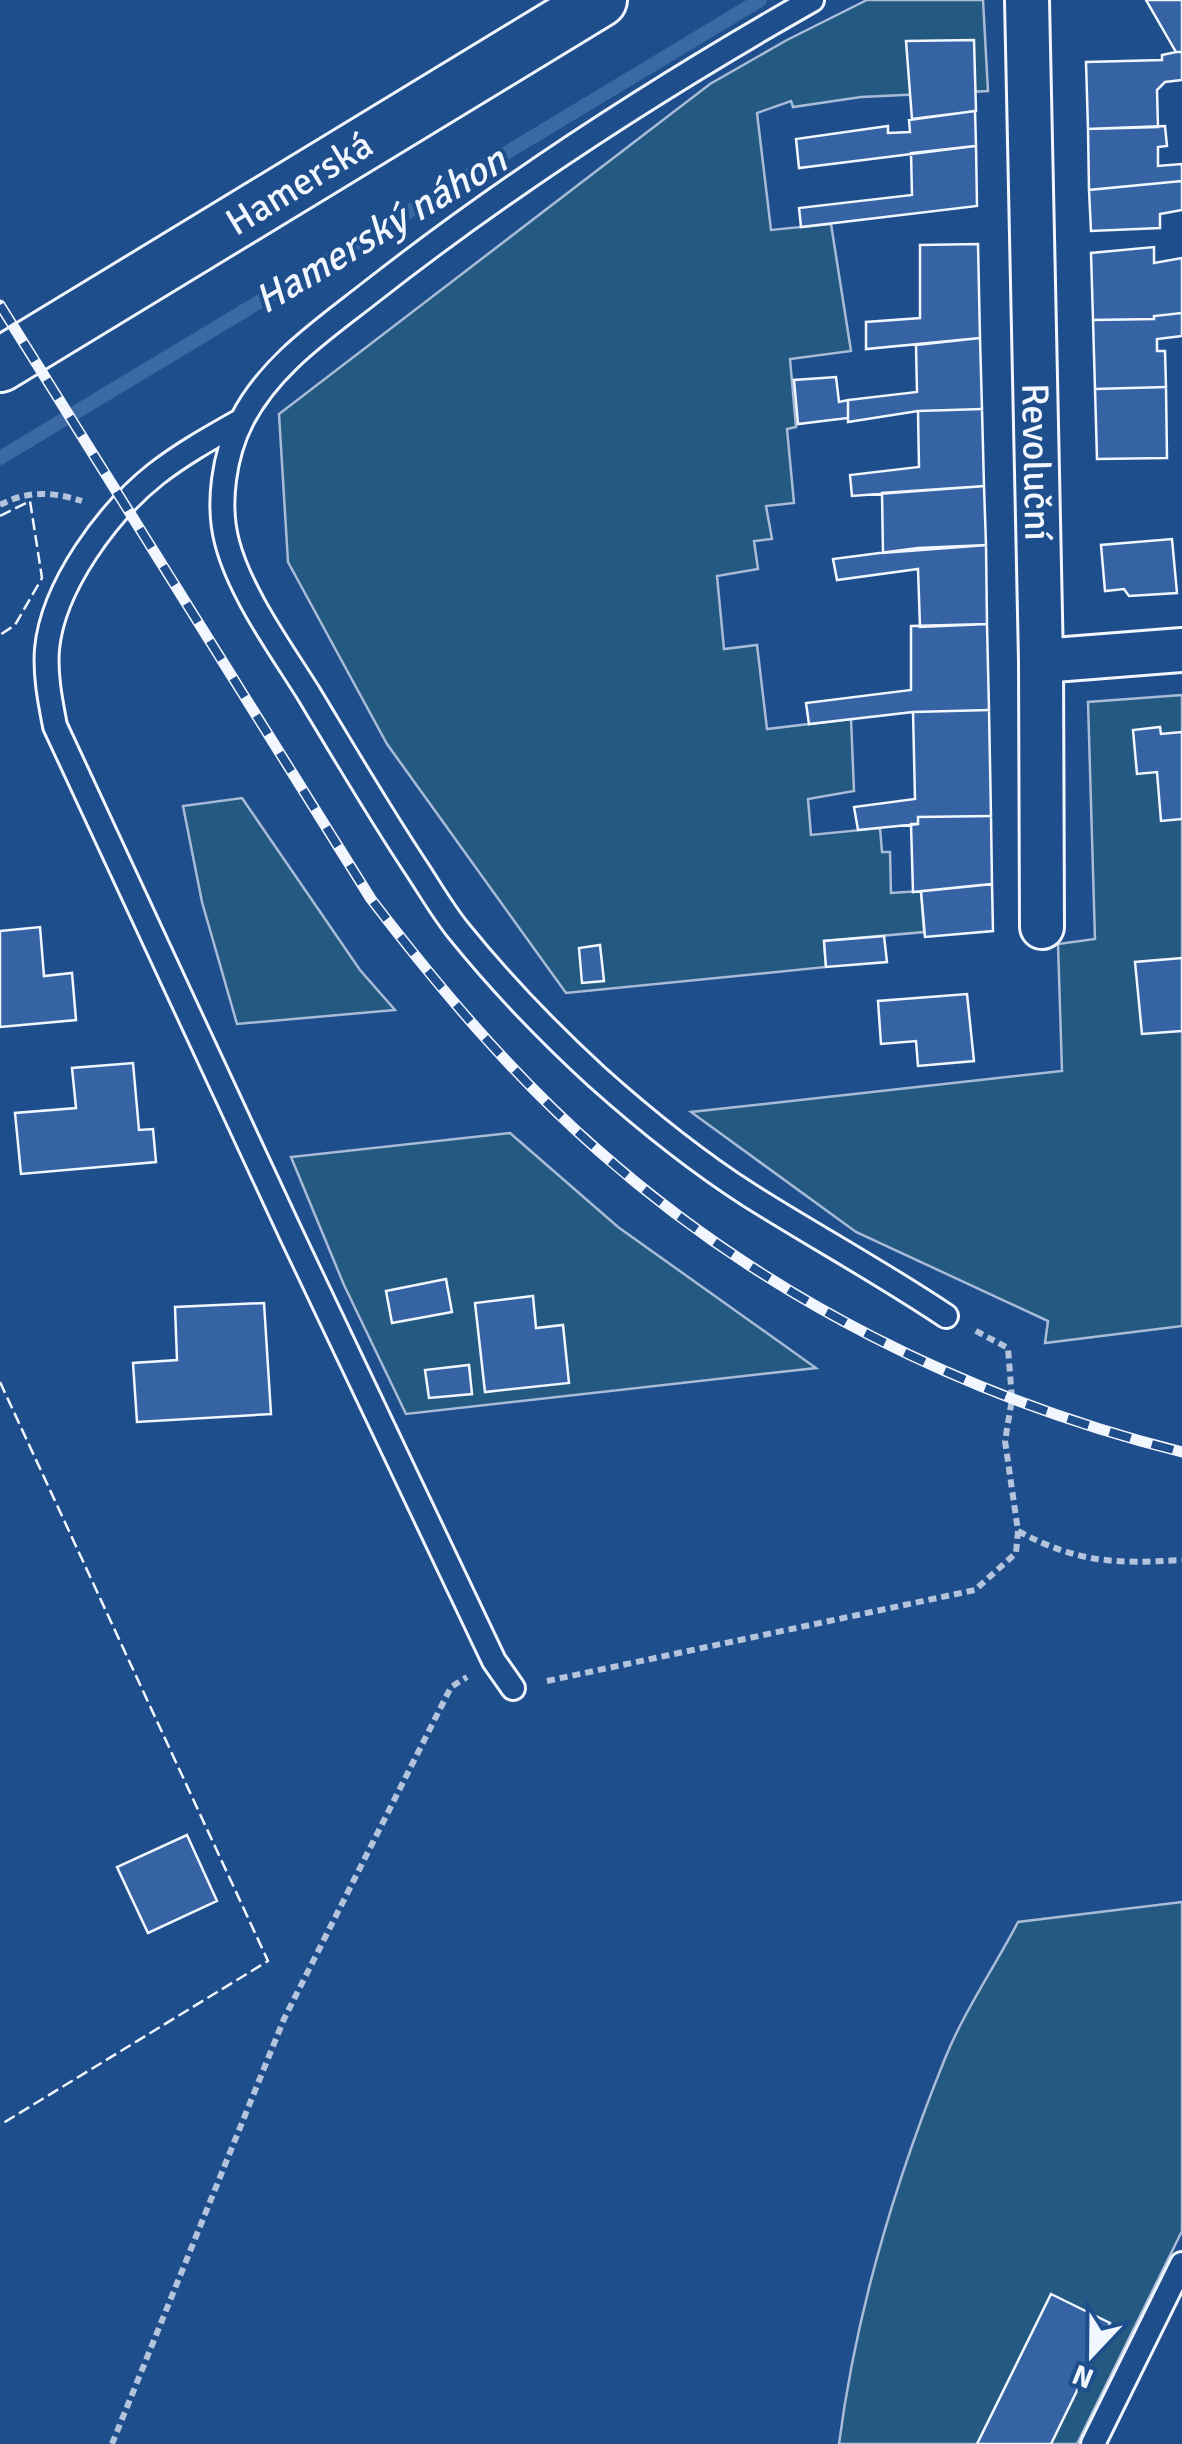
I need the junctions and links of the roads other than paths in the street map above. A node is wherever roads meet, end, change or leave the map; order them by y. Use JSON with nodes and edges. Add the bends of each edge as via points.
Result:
{"nodes":[{"id":1,"x":600,"y":0,"type":"edge"},
{"id":2,"x":812,"y":0,"type":"edge"},
{"id":3,"x":1026,"y":0,"type":"edge"},
{"id":4,"x":0,"y":366,"type":"edge"},
{"id":5,"x":242,"y":420,"type":"junction"},
{"id":6,"x":1182,"y":650,"type":"edge"},
{"id":7,"x":1041,"y":661,"type":"junction"},
{"id":8,"x":1042,"y":927,"type":"dead end"},
{"id":9,"x":946,"y":1316,"type":"road end"},
{"id":10,"x":513,"y":1688,"type":"road end"},
{"id":11,"x":1182,"y":2264,"type":"edge"},
{"id":12,"x":1093,"y":2444,"type":"edge"}],
"edges":[{"from":1,"to":4,"type":"street","name":"Hamerská"},
{"from":2,"to":5,"type":"lane","via":[[582,140],[421,253],[300,348]]},
{"from":3,"to":7,"type":"street","name":"Revoluční"},
{"from":5,"to":9,"type":"lane","via":[[222,500],[238,573],[456,928],[521,1002],[668,1136],[746,1193]]},
{"from":5,"to":10,"type":"lane","via":[[153,476],[82,559],[51,625],[47,672],[55,726],[300,1254],[494,1661]]},
{"from":6,"to":7,"type":"street"},
{"from":7,"to":8,"type":"street","name":"Revoluční"},
{"from":11,"to":12,"type":"lane"}]}
